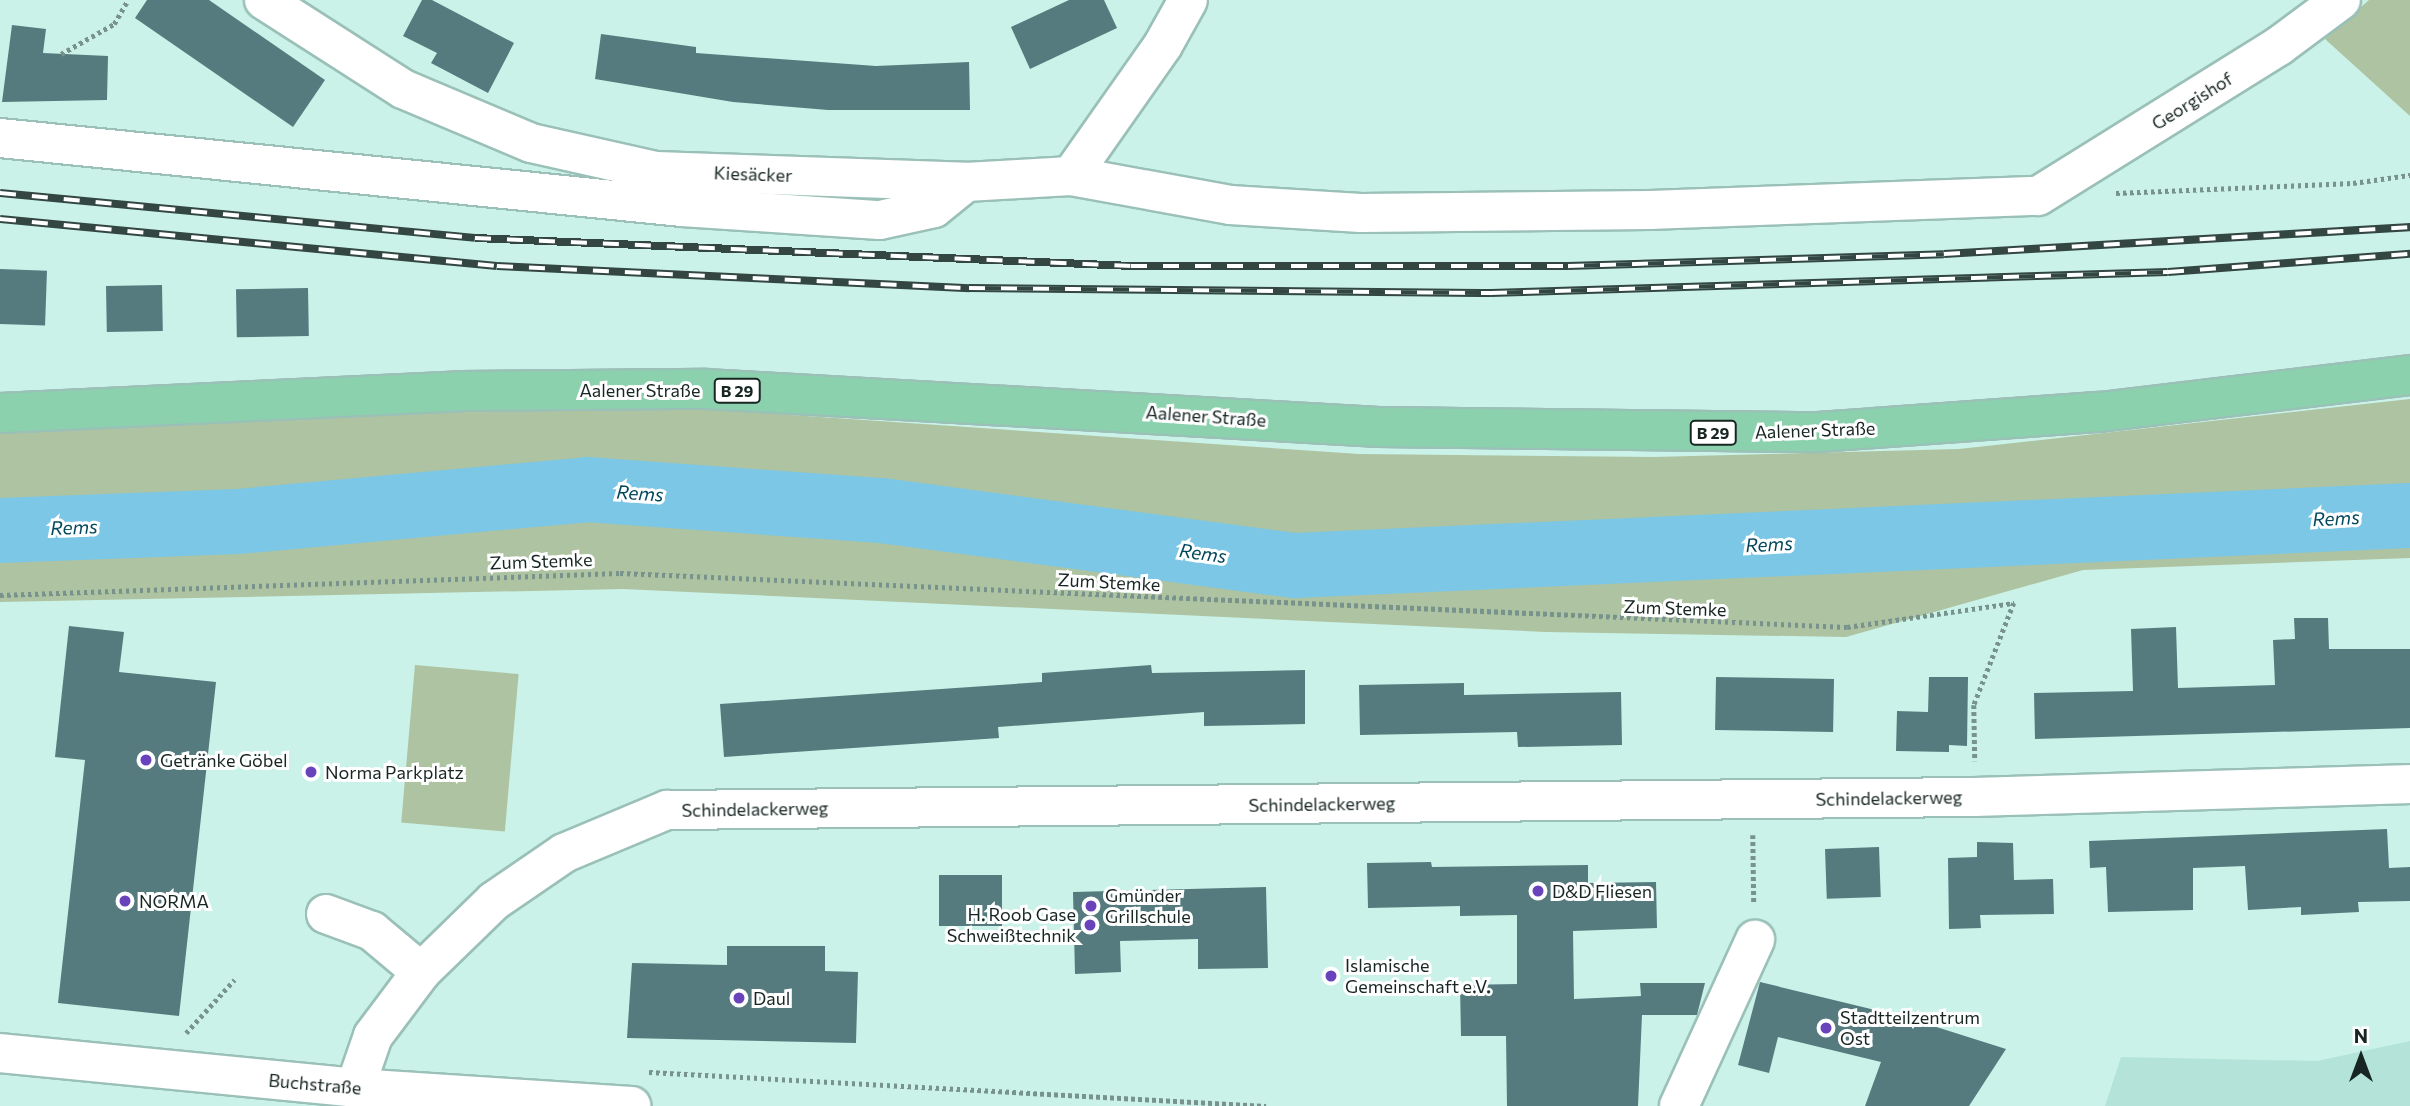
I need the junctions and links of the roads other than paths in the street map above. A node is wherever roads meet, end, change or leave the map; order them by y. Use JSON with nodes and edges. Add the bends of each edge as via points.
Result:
{"nodes":[{"id":1,"x":264,"y":0,"type":"edge"},
{"id":2,"x":1188,"y":0,"type":"edge"},
{"id":3,"x":2341,"y":0,"type":"edge"},
{"id":4,"x":0,"y":138,"type":"edge"},
{"id":5,"x":1071,"y":176,"type":"junction"},
{"id":6,"x":966,"y":181,"type":"junction"},
{"id":7,"x":2038,"y":196,"type":"joint"},
{"id":8,"x":2410,"y":375,"type":"edge"},
{"id":9,"x":0,"y":413,"type":"edge"},
{"id":10,"x":2410,"y":784,"type":"edge"},
{"id":11,"x":326,"y":914,"type":"dead end"},
{"id":12,"x":1755,"y":940,"type":"road end"},
{"id":13,"x":421,"y":972,"type":"junction"},
{"id":14,"x":0,"y":1053,"type":"edge"},
{"id":15,"x":355,"y":1088,"type":"junction"},
{"id":16,"x":637,"y":1089,"type":"edge"},
{"id":17,"x":1679,"y":1106,"type":"edge"}],
"edges":[{"from":1,"to":6,"type":"street","name":"Kiesäcker","via":[[403,89],[531,143],[656,171]]},
{"from":2,"to":5,"type":"street","via":[[1163,45]]},
{"from":3,"to":7,"type":"street","name":"Georgishof","via":[[2279,46]]},
{"from":4,"to":6,"type":"street","via":[[682,207],[880,220],[934,208]]},
{"from":5,"to":6,"type":"street","name":"Kiesäcker"},
{"from":5,"to":7,"type":"street","name":"Kiesäcker","via":[[1230,205],[1361,212],[1649,210]]},
{"from":8,"to":9,"type":"main road","name":"Aalener Straße","number":"B 29","via":[[2100,412],[1818,432],[1573,434],[1379,427],[706,389],[460,391]]},
{"from":10,"to":13,"type":"street","name":"Schindelackerweg","via":[[1976,797],[667,810],[564,853],[494,901]]},
{"from":11,"to":13,"type":"street","via":[[372,931]]},
{"from":12,"to":17,"type":"street"},
{"from":13,"to":15,"type":"street","name":"Schindelackerweg","via":[[373,1036]]},
{"from":14,"to":15,"type":"street","name":"Buchstraße"},
{"from":15,"to":16,"type":"street","name":"Buchstraße"}]}
